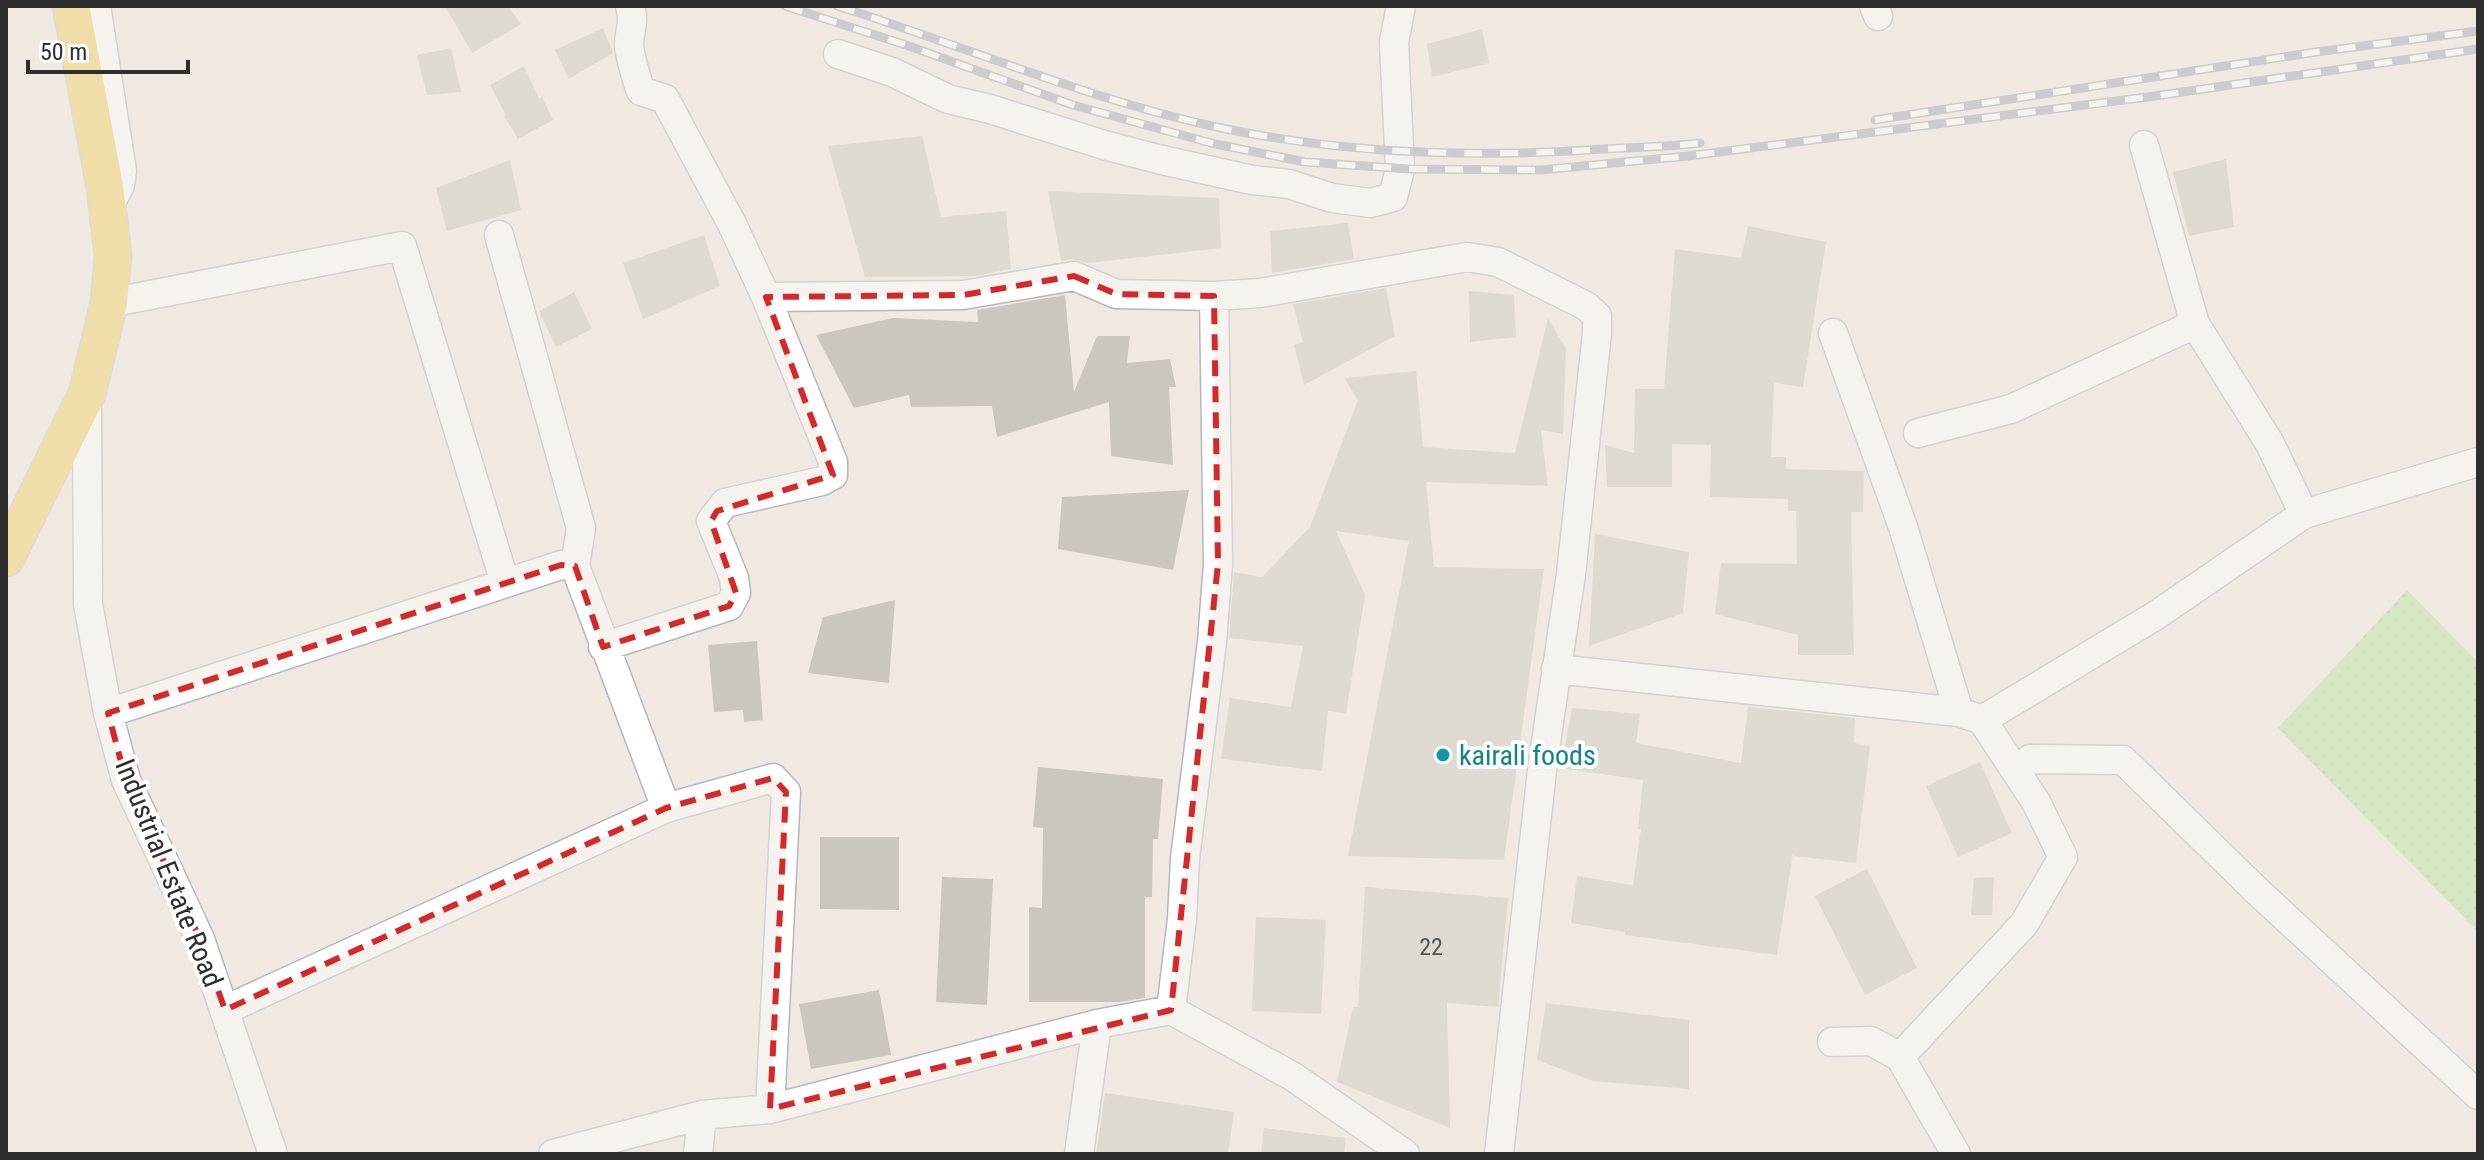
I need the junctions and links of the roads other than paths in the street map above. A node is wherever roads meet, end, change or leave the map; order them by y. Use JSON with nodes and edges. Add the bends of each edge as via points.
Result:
{"nodes":[{"id":1,"x":71,"y":6,"type":"edge"},
{"id":2,"x":96,"y":6,"type":"edge"},
{"id":3,"x":630,"y":6,"type":"edge"},
{"id":4,"x":1401,"y":6,"type":"edge"},
{"id":5,"x":838,"y":54,"type":"dead end"},
{"id":6,"x":2144,"y":145,"type":"dead end"},
{"id":7,"x":106,"y":198,"type":"junction"},
{"id":8,"x":499,"y":235,"type":"dead end"},
{"id":9,"x":1214,"y":296,"type":"junction"},
{"id":10,"x":766,"y":297,"type":"junction"},
{"id":11,"x":109,"y":303,"type":"junction"},
{"id":12,"x":2195,"y":324,"type":"junction"},
{"id":13,"x":1833,"y":333,"type":"dead end"},
{"id":14,"x":87,"y":394,"type":"junction"},
{"id":15,"x":1918,"y":433,"type":"dead end"},
{"id":16,"x":2478,"y":462,"type":"edge"},
{"id":17,"x":2304,"y":514,"type":"junction"},
{"id":18,"x":6,"y":558,"type":"edge"},
{"id":19,"x":575,"y":566,"type":"junction"},
{"id":20,"x":505,"y":583,"type":"junction"},
{"id":21,"x":603,"y":647,"type":"junction"},
{"id":22,"x":1556,"y":669,"type":"junction"},
{"id":23,"x":108,"y":713,"type":"junction"},
{"id":24,"x":1971,"y":716,"type":"junction"},
{"id":25,"x":2030,"y":759,"type":"dead end"},
{"id":26,"x":666,"y":808,"type":"junction"},
{"id":27,"x":225,"y":1010,"type":"junction"},
{"id":28,"x":1171,"y":1010,"type":"junction"},
{"id":29,"x":1097,"y":1024,"type":"junction"},
{"id":30,"x":1832,"y":1042,"type":"dead end"},
{"id":31,"x":1900,"y":1057,"type":"junction"},
{"id":32,"x":2478,"y":1095,"type":"edge"},
{"id":33,"x":770,"y":1109,"type":"junction"},
{"id":34,"x":702,"y":1115,"type":"junction"},
{"id":35,"x":273,"y":1154,"type":"edge"},
{"id":36,"x":553,"y":1154,"type":"edge"},
{"id":37,"x":698,"y":1154,"type":"edge"},
{"id":38,"x":1079,"y":1154,"type":"edge"},
{"id":39,"x":1405,"y":1154,"type":"edge"},
{"id":40,"x":1499,"y":1154,"type":"edge"},
{"id":41,"x":1956,"y":1154,"type":"edge"}],
"edges":[{"from":1,"to":7,"type":"main road"},
{"from":2,"to":7,"type":"street","via":[[122,171],[120,185]]},
{"from":3,"to":10,"type":"street","via":[[629,44],[641,91],[665,99]]},
{"from":4,"to":5,"type":"street","via":[[1394,42],[1400,169],[1393,197],[1371,203],[1104,145],[948,99]]},
{"from":6,"to":12,"type":"street"},
{"from":7,"to":11,"type":"main road","via":[[113,256]]},
{"from":8,"to":19,"type":"street","via":[[581,528]]},
{"from":9,"to":10,"type":"street","via":[[1116,294],[1074,276],[963,295]]},
{"from":9,"to":22,"type":"street","via":[[1260,293],[1467,257],[1498,262],[1597,316]]},
{"from":9,"to":28,"type":"street","via":[[1218,564]]},
{"from":10,"to":21,"type":"street","via":[[833,462],[833,475],[725,503],[717,511],[711,521],[736,593],[729,606]]},
{"from":11,"to":14,"type":"main road"},
{"from":11,"to":20,"type":"street","via":[[402,246]]},
{"from":12,"to":15,"type":"street","via":[[2011,409]]},
{"from":12,"to":17,"type":"street","via":[[2269,442]]},
{"from":13,"to":24,"type":"street"},
{"from":14,"to":18,"type":"main road"},
{"from":14,"to":23,"type":"street","name":"Industrial Estate Road","via":[[88,604]]},
{"from":16,"to":17,"type":"street"},
{"from":17,"to":24,"type":"street","via":[[2155,616]]},
{"from":19,"to":20,"type":"street","via":[[561,565]]},
{"from":19,"to":21,"type":"street"},
{"from":20,"to":23,"type":"street"},
{"from":21,"to":26,"type":"street"},
{"from":22,"to":24,"type":"street"},
{"from":22,"to":40,"type":"street"},
{"from":23,"to":27,"type":"street","name":"Industrial Estate Road","via":[[126,780],[200,939]]},
{"from":24,"to":31,"type":"street","via":[[2036,802],[2063,857],[2024,924]]},
{"from":25,"to":32,"type":"street","via":[[2123,760]]},
{"from":26,"to":27,"type":"street"},
{"from":26,"to":33,"type":"street","via":[[773,778],[786,792]]},
{"from":27,"to":35,"type":"street","name":"Industrial Estate Road"},
{"from":28,"to":29,"type":"street"},
{"from":28,"to":39,"type":"street","via":[[1292,1076]]},
{"from":29,"to":33,"type":"street"},
{"from":29,"to":38,"type":"street"},
{"from":30,"to":31,"type":"street","via":[[1871,1041]]},
{"from":31,"to":41,"type":"street"},
{"from":33,"to":34,"type":"street"},
{"from":34,"to":36,"type":"street"},
{"from":34,"to":37,"type":"street"}]}
